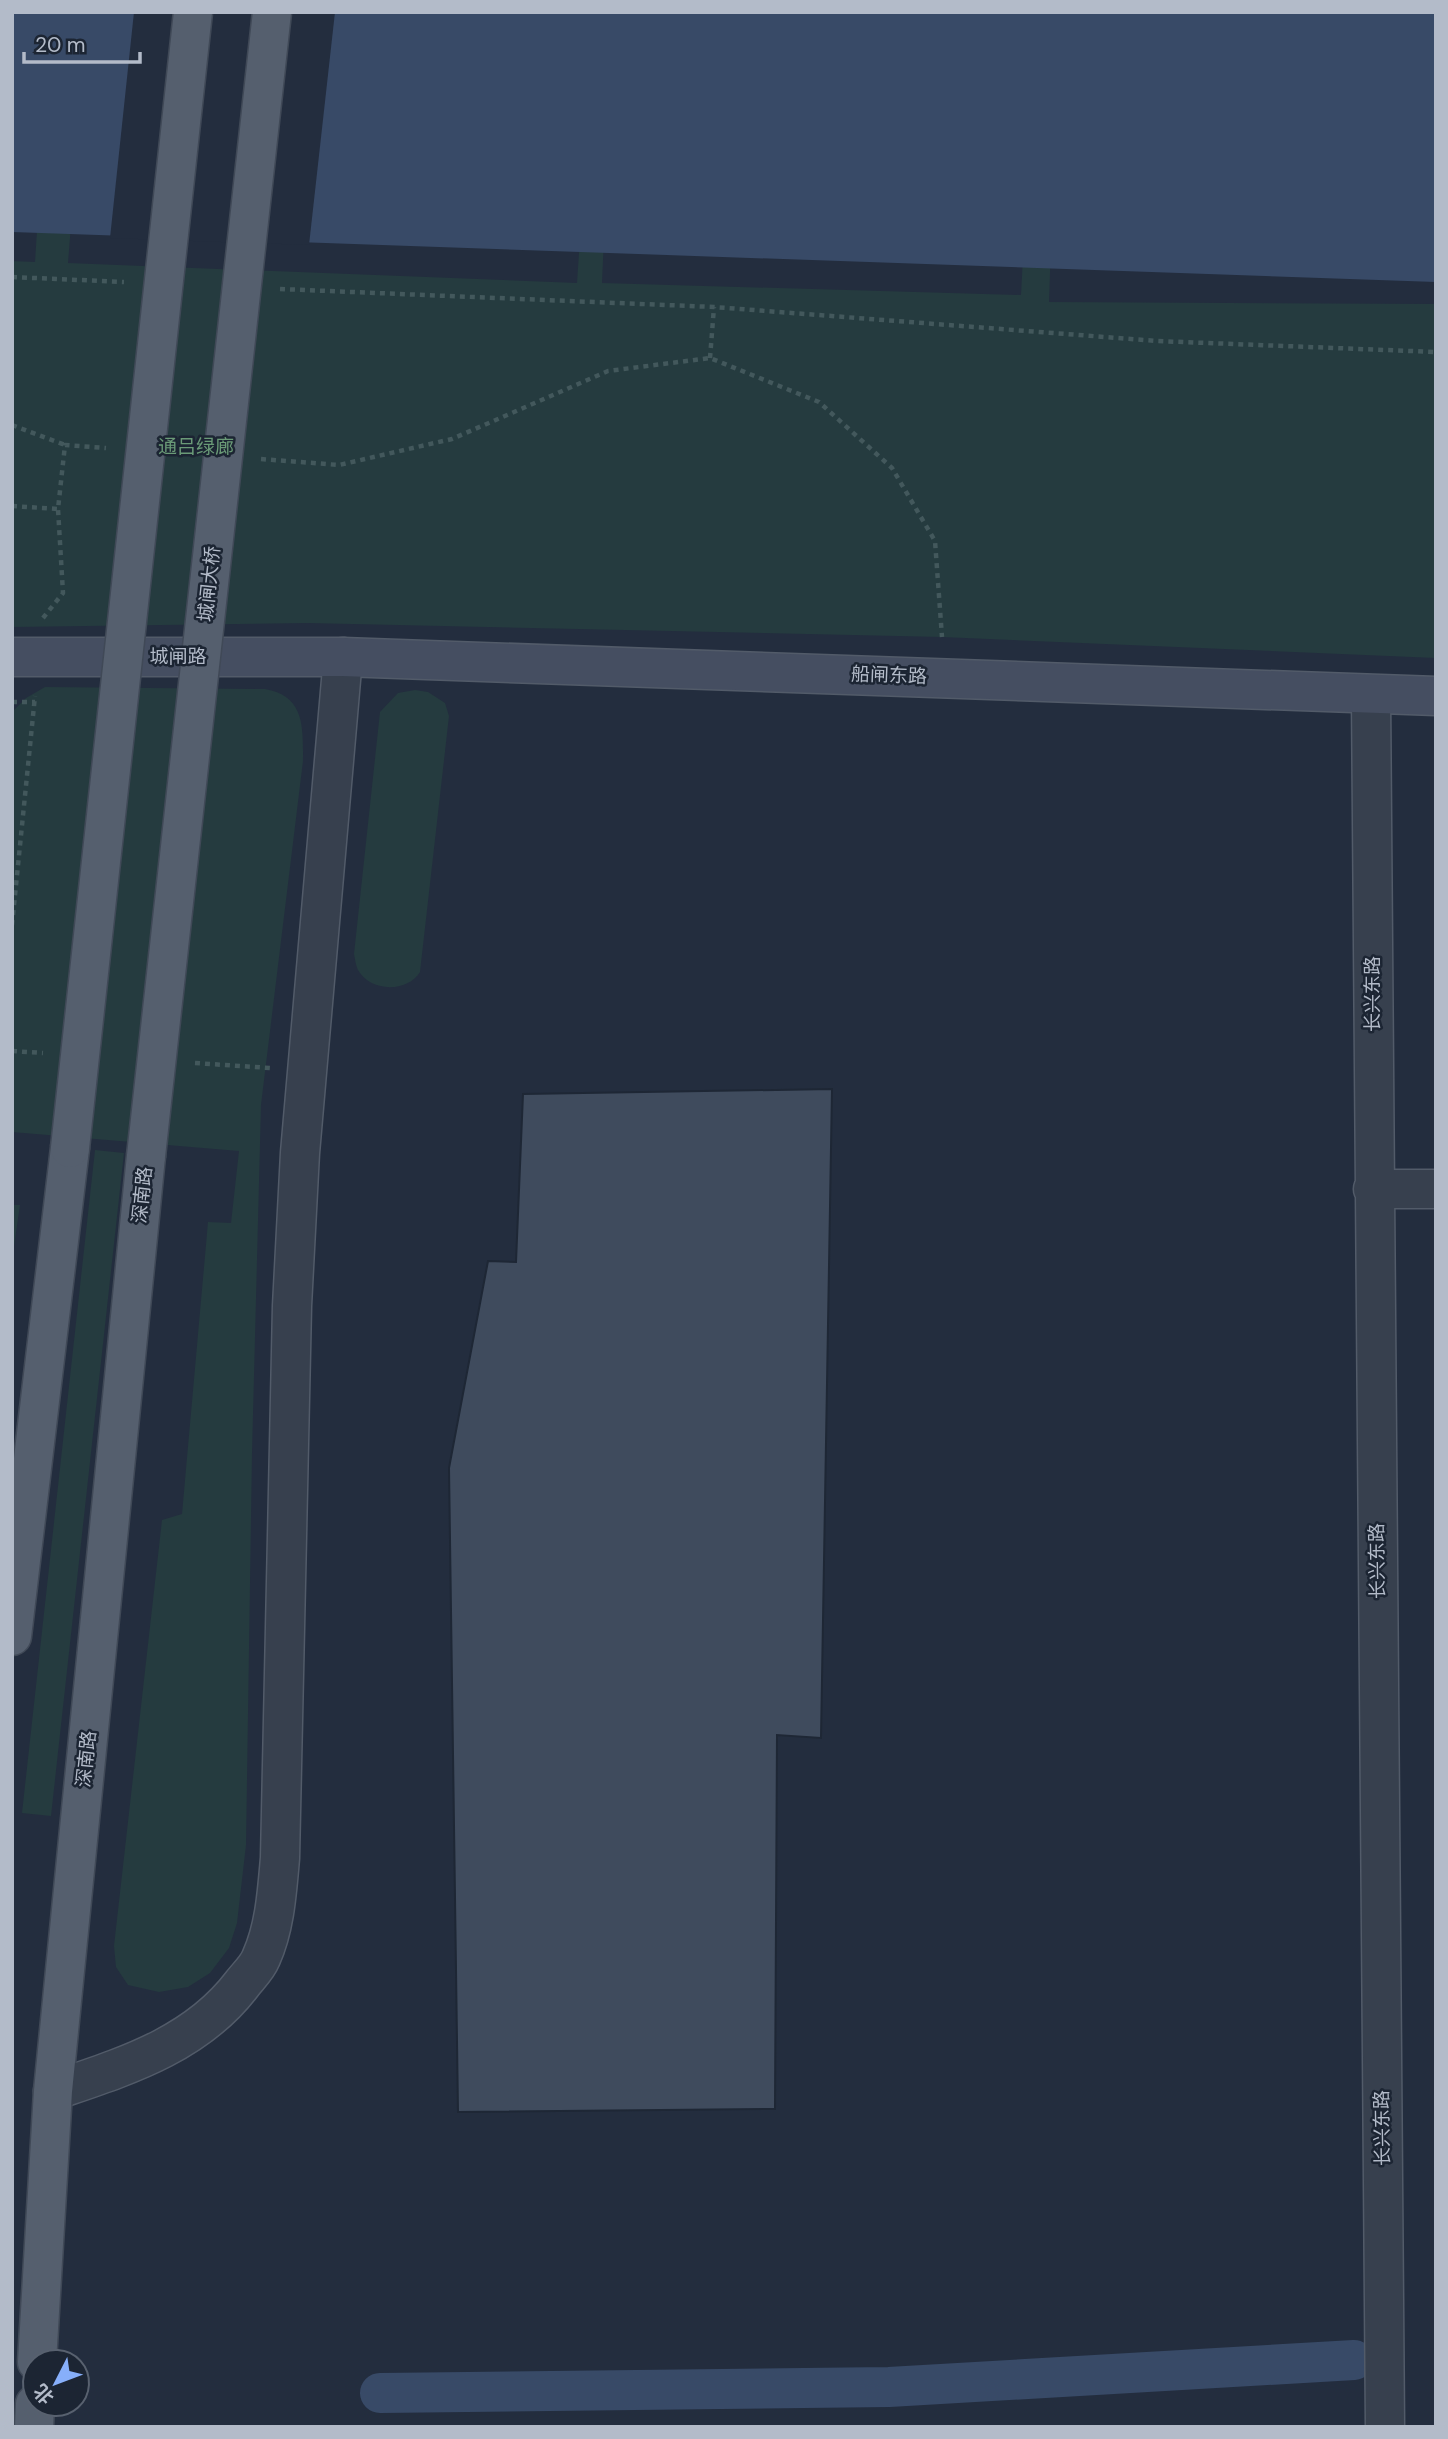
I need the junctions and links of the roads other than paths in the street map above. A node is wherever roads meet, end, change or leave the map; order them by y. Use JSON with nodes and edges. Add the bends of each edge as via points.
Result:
{"nodes":[{"id":1,"x":193,"y":12,"type":"edge"},
{"id":2,"x":272,"y":12,"type":"edge"},
{"id":3,"x":26,"y":657,"type":"edge"},
{"id":4,"x":343,"y":657,"type":"junction"},
{"id":5,"x":1371,"y":696,"type":"junction"},
{"id":6,"x":1436,"y":696,"type":"edge"},
{"id":7,"x":146,"y":1157,"type":"joint"},
{"id":8,"x":1373,"y":1189,"type":"junction"},
{"id":9,"x":1436,"y":1189,"type":"edge"},
{"id":10,"x":12,"y":1636,"type":"edge"},
{"id":11,"x":53,"y":2091,"type":"junction"},
{"id":12,"x":38,"y":2348,"type":"edge"},
{"id":13,"x":1385,"y":2427,"type":"edge"}],
"edges":[{"from":1,"to":10,"type":"main road","bridge":true,"via":[[70,1148]]},
{"from":2,"to":7,"type":"main road","name":"城闸大桥","bridge":true},
{"from":3,"to":4,"type":"street","name":"城闸路"},
{"from":4,"to":5,"type":"street","name":"船闸东路","via":[[1037,679]]},
{"from":4,"to":11,"type":"street","via":[[292,1306],[280,1858],[275,1910],[261,1960],[229,2001],[195,2030],[153,2056]]},
{"from":5,"to":6,"type":"street","name":"船闸东路"},
{"from":5,"to":8,"type":"street","name":"长兴东路"},
{"from":7,"to":11,"type":"main road","name":"深南路"},
{"from":8,"to":9,"type":"street"},
{"from":8,"to":13,"type":"street","name":"长兴东路"},
{"from":11,"to":12,"type":"main road","name":"深南路"}]}
